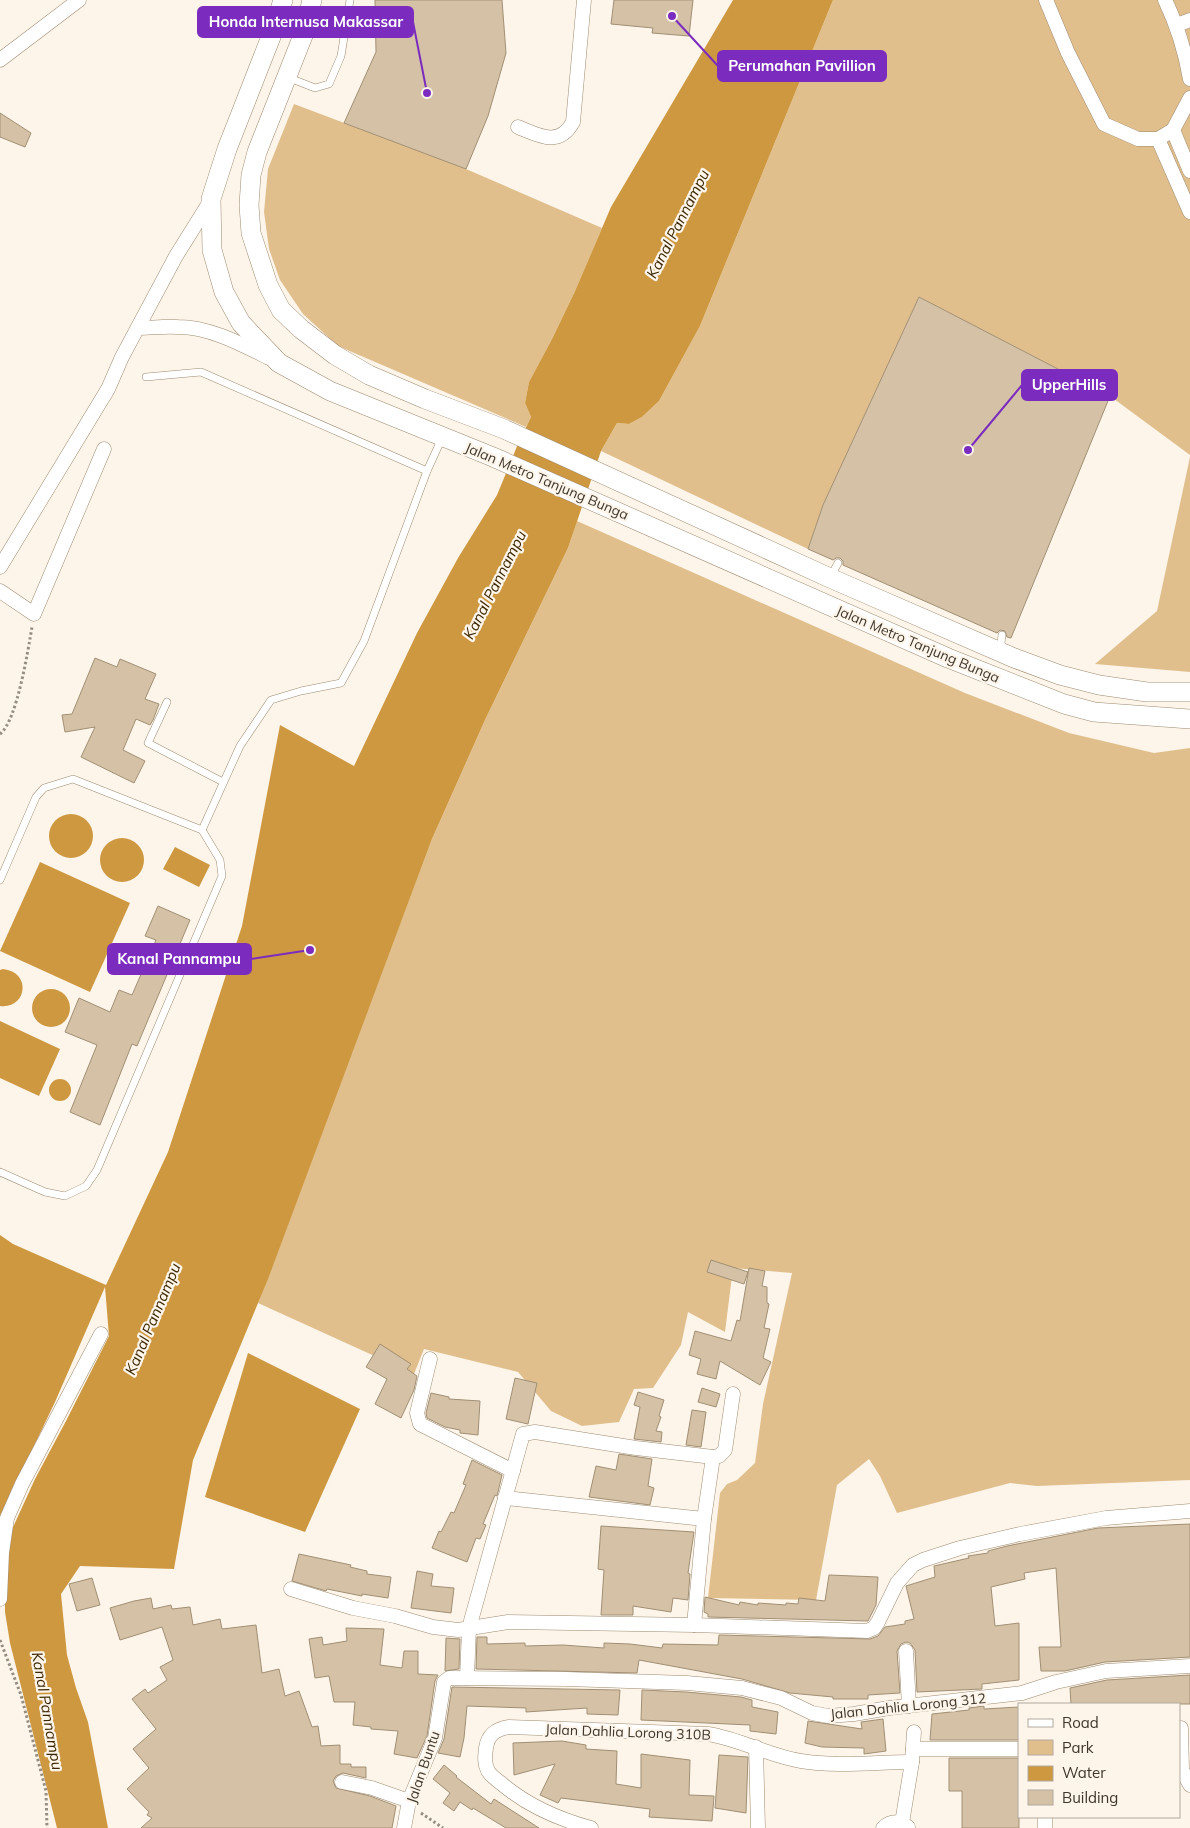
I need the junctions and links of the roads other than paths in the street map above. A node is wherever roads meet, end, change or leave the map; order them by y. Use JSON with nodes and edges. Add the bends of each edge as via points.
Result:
{"nodes":[{"id":1,"x":79,"y":0,"type":"edge"},
{"id":2,"x":283,"y":0,"type":"edge"},
{"id":3,"x":312,"y":0,"type":"edge"},
{"id":4,"x":350,"y":0,"type":"edge"},
{"id":5,"x":584,"y":0,"type":"edge"},
{"id":6,"x":1046,"y":0,"type":"edge"},
{"id":7,"x":1165,"y":0,"type":"edge"},
{"id":8,"x":1183,"y":22,"type":"edge"},
{"id":9,"x":1186,"y":40,"type":"edge"},
{"id":10,"x":3,"y":57,"type":"edge"},
{"id":11,"x":0,"y":67,"type":"edge"},
{"id":12,"x":287,"y":77,"type":"junction"},
{"id":13,"x":1190,"y":79,"type":"edge"},
{"id":14,"x":1190,"y":98,"type":"edge"},
{"id":15,"x":518,"y":127,"type":"dead end"},
{"id":16,"x":1173,"y":130,"type":"junction"},
{"id":17,"x":1158,"y":139,"type":"junction"},
{"id":18,"x":1190,"y":171,"type":"edge"},
{"id":19,"x":211,"y":199,"type":"junction"},
{"id":20,"x":1189,"y":210,"type":"edge"},
{"id":21,"x":139,"y":328,"type":"junction"},
{"id":22,"x":279,"y":363,"type":"junction"},
{"id":23,"x":146,"y":377,"type":"dead end"},
{"id":24,"x":442,"y":437,"type":"junction"},
{"id":25,"x":104,"y":449,"type":"dead end"},
{"id":26,"x":427,"y":471,"type":"junction"},
{"id":27,"x":0,"y":567,"type":"edge"},
{"id":28,"x":0,"y":591,"type":"edge"},
{"id":29,"x":1190,"y":692,"type":"edge"},
{"id":30,"x":167,"y":702,"type":"dead end"},
{"id":31,"x":1190,"y":719,"type":"edge"},
{"id":32,"x":223,"y":782,"type":"junction"},
{"id":33,"x":202,"y":830,"type":"junction"},
{"id":34,"x":0,"y":880,"type":"edge"},
{"id":35,"x":0,"y":1172,"type":"edge"},
{"id":36,"x":101,"y":1334,"type":"dead end"},
{"id":37,"x":430,"y":1359,"type":"dead end"},
{"id":38,"x":732,"y":1394,"type":"dead end"},
{"id":39,"x":713,"y":1456,"type":"junction"},
{"id":40,"x":513,"y":1471,"type":"junction"},
{"id":41,"x":505,"y":1498,"type":"junction"},
{"id":42,"x":1190,"y":1511,"type":"edge"},
{"id":43,"x":704,"y":1519,"type":"junction"},
{"id":44,"x":291,"y":1589,"type":"dead end"},
{"id":45,"x":0,"y":1599,"type":"edge"},
{"id":46,"x":694,"y":1625,"type":"junction"},
{"id":47,"x":469,"y":1628,"type":"junction"},
{"id":48,"x":906,"y":1651,"type":"dead end"},
{"id":49,"x":1190,"y":1666,"type":"edge"},
{"id":50,"x":449,"y":1678,"type":"joint"},
{"id":51,"x":467,"y":1678,"type":"junction"},
{"id":52,"x":909,"y":1706,"type":"junction"},
{"id":53,"x":1181,"y":1728,"type":"dead end"},
{"id":54,"x":914,"y":1732,"type":"dead end"},
{"id":55,"x":756,"y":1747,"type":"junction"},
{"id":56,"x":1018,"y":1749,"type":"edge"},
{"id":57,"x":913,"y":1756,"type":"junction"},
{"id":58,"x":342,"y":1782,"type":"dead end"},
{"id":59,"x":1190,"y":1785,"type":"edge"},
{"id":60,"x":410,"y":1801,"type":"junction"},
{"id":61,"x":905,"y":1826,"type":"edge"},
{"id":62,"x":404,"y":1828,"type":"edge"},
{"id":63,"x":591,"y":1828,"type":"edge"},
{"id":64,"x":758,"y":1828,"type":"edge"},
{"id":65,"x":883,"y":1828,"type":"edge"}],
"edges":[{"from":1,"to":10,"type":"street"},
{"from":2,"to":19,"type":"main road","name":"Jalan Metro Tanjung Bunga"},
{"from":3,"to":12,"type":"main road","name":"Jalan Metro Tanjung Bunga","via":[[304,33]]},
{"from":4,"to":12,"type":"lane","via":[[341,56],[328,84],[314,88]]},
{"from":5,"to":15,"type":"street","via":[[573,122],[563,134],[544,138]]},
{"from":6,"to":17,"type":"street","via":[[1068,53],[1104,124],[1138,139]]},
{"from":7,"to":8,"type":"street"},
{"from":8,"to":9,"type":"street"},
{"from":9,"to":13,"type":"street"},
{"from":10,"to":11,"type":"street"},
{"from":12,"to":29,"type":"main road","name":"Jalan Metro Tanjung Bunga","via":[[251,175],[251,233],[268,285],[281,310],[335,355],[369,375],[504,429],[1003,644],[1060,675],[1147,692]]},
{"from":14,"to":16,"type":"street"},
{"from":16,"to":17,"type":"street"},
{"from":16,"to":18,"type":"street"},
{"from":17,"to":20,"type":"street"},
{"from":19,"to":21,"type":"street","via":[[176,256]]},
{"from":19,"to":22,"type":"main road","name":"Jalan Metro Tanjung Bunga","via":[[212,250],[224,292],[241,323]]},
{"from":21,"to":22,"type":"street","via":[[179,326],[214,334]]},
{"from":21,"to":27,"type":"street","via":[[108,389]]},
{"from":22,"to":24,"type":"main road","name":"Jalan Metro Tanjung Bunga","via":[[330,391]]},
{"from":23,"to":26,"type":"lane","via":[[201,372]]},
{"from":24,"to":26,"type":"lane"},
{"from":24,"to":31,"type":"main road","name":"Jalan Metro Tanjung Bunga","via":[[948,658],[1064,704],[1094,712]]},
{"from":25,"to":28,"type":"street","via":[[34,614]]},
{"from":26,"to":32,"type":"lane","via":[[364,641],[341,684],[271,700],[240,746]]},
{"from":30,"to":32,"type":"lane","via":[[148,743]]},
{"from":32,"to":33,"type":"lane"},
{"from":33,"to":34,"type":"lane","via":[[73,779],[60,782],[44,788],[36,797]]},
{"from":33,"to":35,"type":"lane","via":[[220,860],[222,876],[97,1170],[86,1186],[65,1196],[45,1192]]},
{"from":36,"to":45,"type":"street","via":[[7,1518]]},
{"from":37,"to":40,"type":"street","via":[[417,1413],[420,1424]]},
{"from":38,"to":39,"type":"street","via":[[725,1450],[719,1456]]},
{"from":39,"to":40,"type":"street","via":[[529,1432],[523,1434]]},
{"from":39,"to":43,"type":"street"},
{"from":40,"to":41,"type":"street"},
{"from":41,"to":43,"type":"street"},
{"from":41,"to":47,"type":"street"},
{"from":42,"to":46,"type":"street","via":[[1106,1518],[1012,1536],[923,1560],[913,1565],[897,1583],[878,1622],[867,1632]]},
{"from":43,"to":46,"type":"street"},
{"from":44,"to":47,"type":"street","via":[[433,1627]]},
{"from":46,"to":47,"type":"street","via":[[508,1622]]},
{"from":47,"to":51,"type":"street"},
{"from":48,"to":52,"type":"street"},
{"from":49,"to":52,"type":"street","name":"Jalan Dahlia Lorong 312","via":[[1106,1671],[1022,1693]]},
{"from":50,"to":51,"type":"street","name":"Jalan Dahlia Lorong 312"},
{"from":50,"to":60,"type":"street","name":"Jalan Buntu","via":[[444,1682],[435,1738]]},
{"from":51,"to":52,"type":"street","name":"Jalan Dahlia Lorong 312","via":[[677,1682],[742,1688],[781,1698],[812,1713],[828,1716]]},
{"from":53,"to":59,"type":"street","via":[[1182,1770]]},
{"from":54,"to":57,"type":"street"},
{"from":55,"to":57,"type":"street","name":"Jalan Dahlia Lorong 310B","via":[[780,1756],[819,1763]]},
{"from":55,"to":63,"type":"street","name":"Jalan Dahlia Lorong 310B","via":[[708,1734],[509,1727],[500,1728],[492,1734],[484,1760],[492,1776],[538,1810]]},
{"from":55,"to":64,"type":"street"},
{"from":56,"to":57,"type":"street","name":"Jalan Dahlia Lorong 310B"},
{"from":57,"to":61,"type":"street"},
{"from":58,"to":60,"type":"street"},
{"from":60,"to":62,"type":"street","name":"Jalan Buntu"},
{"from":61,"to":65,"type":"street","via":[[890,1823]]}]}
